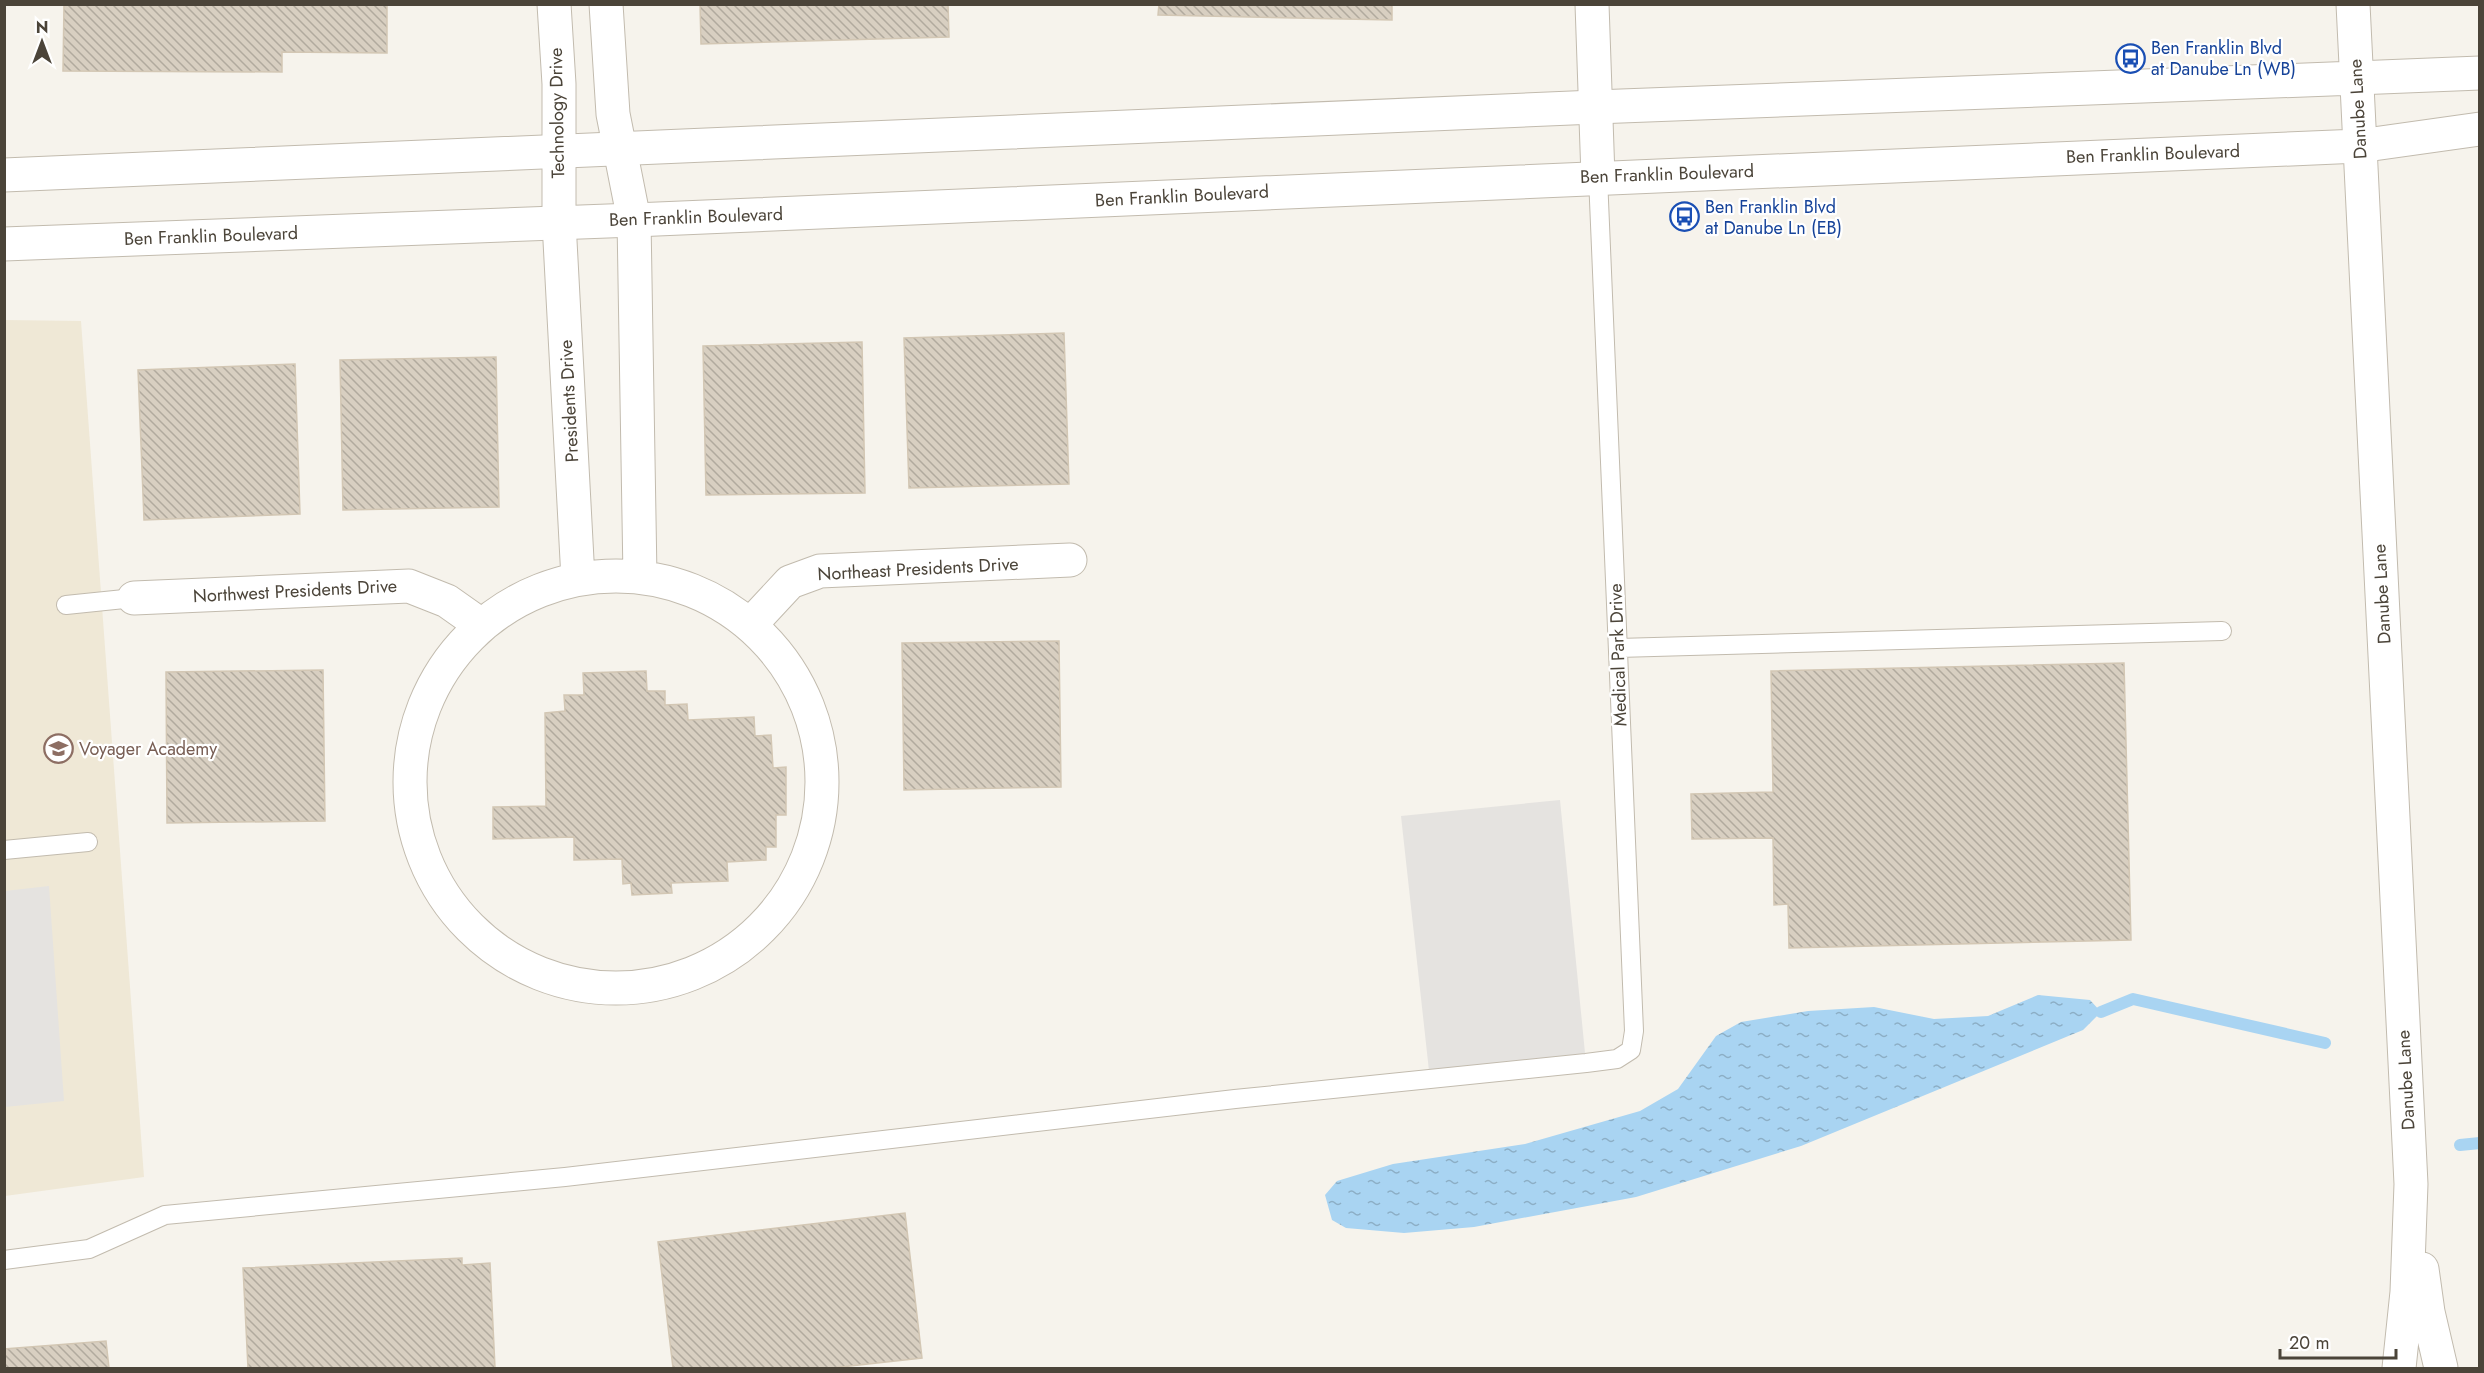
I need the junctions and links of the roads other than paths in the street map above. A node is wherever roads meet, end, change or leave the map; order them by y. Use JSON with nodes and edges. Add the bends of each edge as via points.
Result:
{"nodes":[{"id":1,"x":554,"y":4,"type":"edge"},
{"id":2,"x":606,"y":4,"type":"edge"},
{"id":3,"x":1592,"y":4,"type":"edge"},
{"id":4,"x":2353,"y":4,"type":"edge"},
{"id":5,"x":2480,"y":73,"type":"edge"},
{"id":6,"x":2356,"y":78,"type":"junction"},
{"id":7,"x":1595,"y":106,"type":"junction"},
{"id":8,"x":2480,"y":129,"type":"edge"},
{"id":9,"x":2359,"y":146,"type":"junction"},
{"id":10,"x":622,"y":150,"type":"junction"},
{"id":11,"x":559,"y":152,"type":"junction"},
{"id":12,"x":4,"y":175,"type":"edge"},
{"id":13,"x":1598,"y":177,"type":"junction"},
{"id":14,"x":634,"y":220,"type":"junction"},
{"id":15,"x":559,"y":222,"type":"junction"},
{"id":16,"x":4,"y":244,"type":"edge"},
{"id":17,"x":1070,"y":560,"type":"dead end"},
{"id":18,"x":640,"y":577,"type":"junction"},
{"id":19,"x":579,"y":579,"type":"junction"},
{"id":20,"x":134,"y":598,"type":"joint"},
{"id":21,"x":66,"y":605,"type":"dead end"},
{"id":22,"x":481,"y":625,"type":"junction"},
{"id":23,"x":750,"y":625,"type":"junction"},
{"id":24,"x":2222,"y":631,"type":"dead end"},
{"id":25,"x":1618,"y":648,"type":"junction"},
{"id":26,"x":88,"y":842,"type":"dead end"},
{"id":27,"x":4,"y":850,"type":"edge"},
{"id":28,"x":2410,"y":1184,"type":"junction"},
{"id":29,"x":4,"y":1260,"type":"edge"},
{"id":30,"x":2399,"y":1368,"type":"edge"},
{"id":31,"x":2441,"y":1368,"type":"edge"}],
"edges":[{"from":1,"to":11,"type":"street","name":"Technology Drive"},
{"from":2,"to":10,"type":"street","via":[[614,114]]},
{"from":3,"to":7,"type":"street","name":"Medical Park Drive"},
{"from":4,"to":6,"type":"street","name":"Danube Lane"},
{"from":5,"to":6,"type":"street"},
{"from":6,"to":7,"type":"street"},
{"from":6,"to":9,"type":"street","name":"Danube Lane"},
{"from":7,"to":10,"type":"street"},
{"from":7,"to":13,"type":"street","name":"Medical Park Drive"},
{"from":8,"to":9,"type":"street","name":"Ben Franklin Boulevard"},
{"from":9,"to":13,"type":"street","name":"Ben Franklin Boulevard"},
{"from":9,"to":28,"type":"street","name":"Danube Lane"},
{"from":10,"to":11,"type":"street"},
{"from":10,"to":14,"type":"street"},
{"from":11,"to":12,"type":"street"},
{"from":11,"to":15,"type":"street","name":"Technology Drive"},
{"from":13,"to":14,"type":"street","name":"Ben Franklin Boulevard"},
{"from":13,"to":25,"type":"lane","name":"Medical Park Drive"},
{"from":14,"to":15,"type":"street","name":"Ben Franklin Boulevard"},
{"from":14,"to":18,"type":"street"},
{"from":15,"to":16,"type":"street","name":"Ben Franklin Boulevard"},
{"from":15,"to":19,"type":"street","name":"Presidents Drive"},
{"from":17,"to":23,"type":"street","name":"Northeast Presidents Drive","via":[[820,571],[790,582]]},
{"from":18,"to":19,"type":"street"},
{"from":18,"to":23,"type":"street","via":[[679,586],[717,602]]},
{"from":19,"to":22,"type":"street","via":[[510,604]]},
{"from":20,"to":21,"type":"lane"},
{"from":20,"to":22,"type":"street","name":"Northwest Presidents Drive","via":[[409,586],[447,602]]},
{"from":22,"to":23,"type":"street","via":[[448,661],[424,702],[411,748],[408,796],[417,843],[436,887],[465,925],[502,956],[545,977],[592,988],[640,988],[687,977],[729,955],[766,925],[795,886],[814,842],[823,796],[820,747],[807,702],[783,660]]},
{"from":24,"to":25,"type":"lane"},
{"from":25,"to":29,"type":"lane","name":"Medical Park Drive","via":[[1634,1031],[1631,1050],[1617,1059],[566,1177],[165,1215],[89,1249]]},
{"from":26,"to":27,"type":"lane"},
{"from":28,"to":30,"type":"street","name":"Danube Lane","via":[[2407,1292]]},
{"from":28,"to":31,"type":"street","name":"Danube Lane","via":[[2428,1312]]}]}
